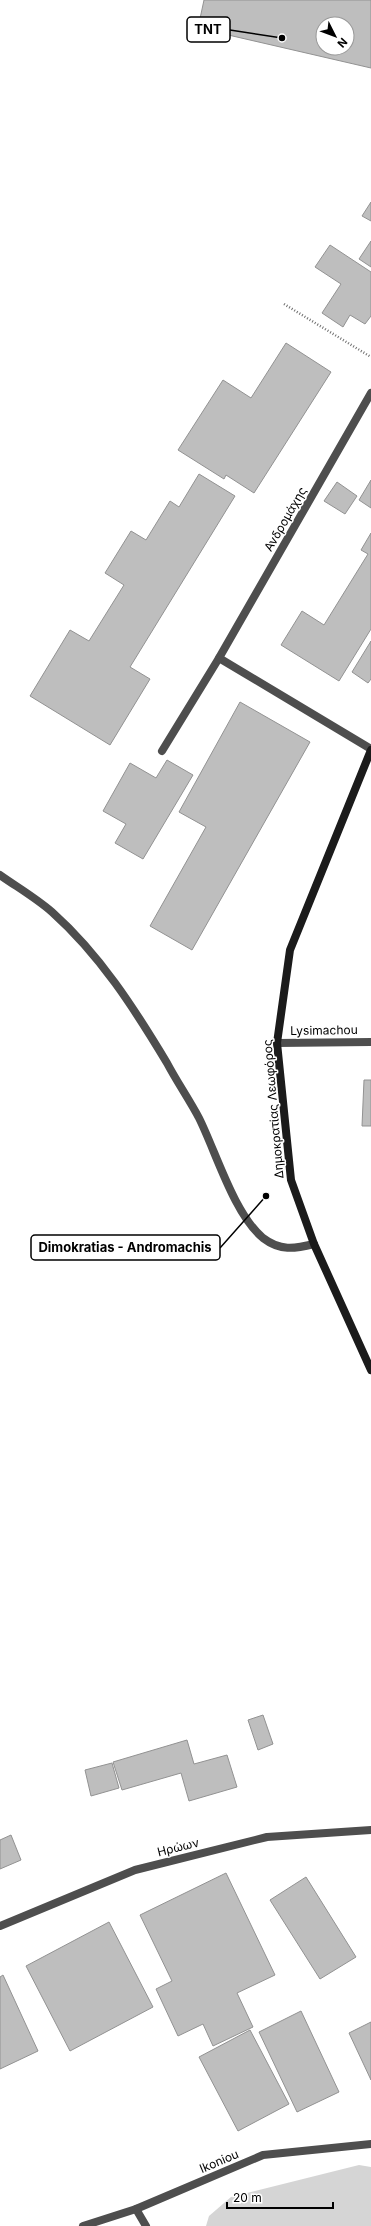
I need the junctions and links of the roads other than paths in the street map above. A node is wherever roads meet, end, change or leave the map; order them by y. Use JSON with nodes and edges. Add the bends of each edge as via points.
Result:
{"nodes":[{"id":1,"x":371,"y":393,"type":"edge"},
{"id":2,"x":219,"y":658,"type":"junction"},
{"id":3,"x":371,"y":750,"type":"edge"},
{"id":4,"x":162,"y":751,"type":"dead end"},
{"id":5,"x":0,"y":875,"type":"edge"},
{"id":6,"x":371,"y":1042,"type":"edge"},
{"id":7,"x":277,"y":1043,"type":"junction"},
{"id":8,"x":314,"y":1244,"type":"junction"},
{"id":9,"x":371,"y":1370,"type":"edge"},
{"id":10,"x":371,"y":1830,"type":"edge"},
{"id":11,"x":0,"y":1926,"type":"edge"},
{"id":12,"x":371,"y":2144,"type":"edge"},
{"id":13,"x":136,"y":2209,"type":"junction"},
{"id":14,"x":83,"y":2226,"type":"edge"},
{"id":15,"x":146,"y":2226,"type":"edge"}],
"edges":[{"from":1,"to":2,"type":"street","name":"Ανδρομάχης"},
{"from":2,"to":3,"type":"street"},
{"from":2,"to":4,"type":"street","name":"Ανδρομάχης"},
{"from":3,"to":7,"type":"street","name":"Δημοκρατίας Λεωφόρος","via":[[290,950]]},
{"from":5,"to":8,"type":"street","via":[[51,912],[100,961],[136,1012],[199,1118],[249,1223],[263,1238],[279,1248],[292,1249]]},
{"from":6,"to":7,"type":"street","name":"Lysimachou"},
{"from":7,"to":8,"type":"street","name":"Δημοκρατίας Λεωφόρος","via":[[291,1180]]},
{"from":8,"to":9,"type":"street","name":"Δημοκρατίας Λεωφόρος"},
{"from":10,"to":11,"type":"street","name":"Ηρώων","via":[[267,1837],[135,1870]]},
{"from":12,"to":13,"type":"street","name":"Ikoniou","via":[[263,2155]]},
{"from":13,"to":14,"type":"street","name":"Ikoniou"},
{"from":13,"to":15,"type":"street"}]}
